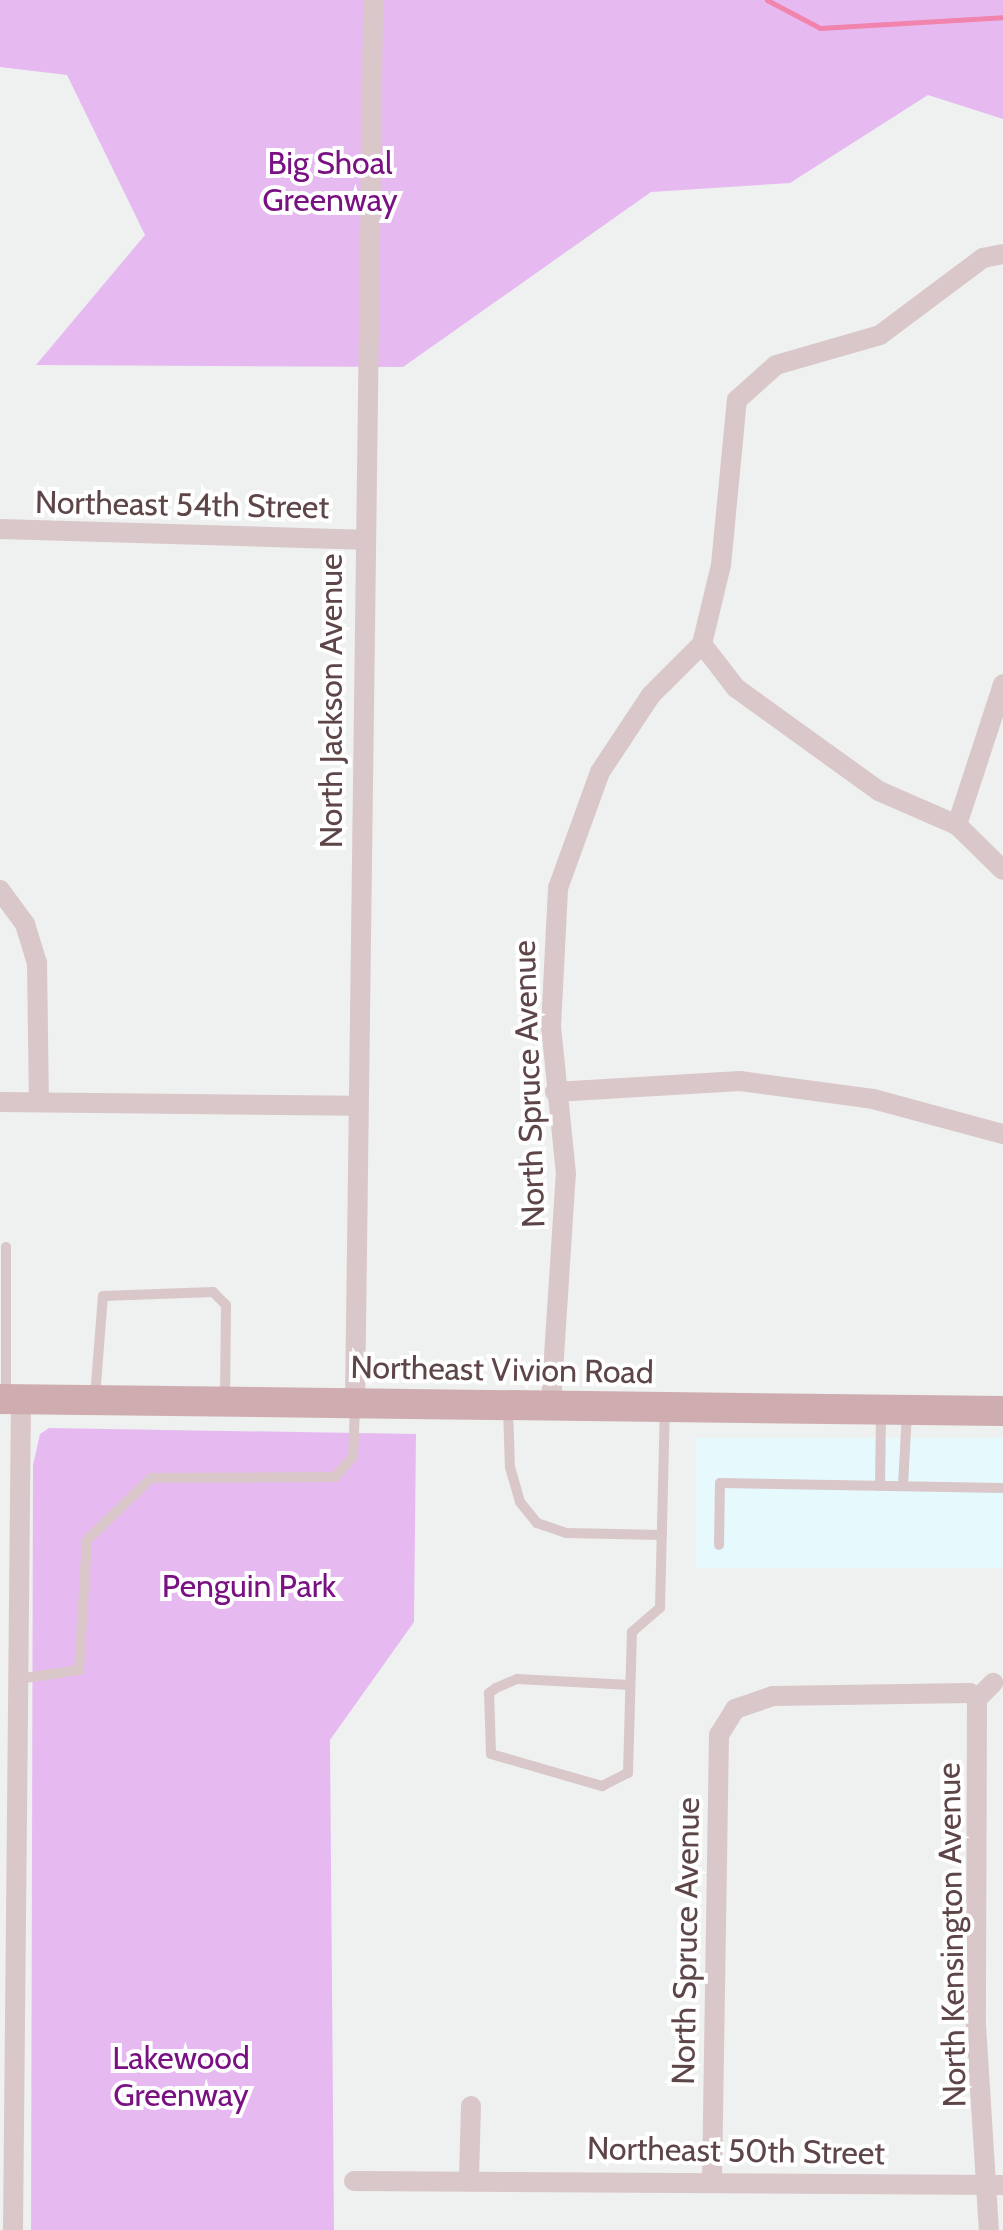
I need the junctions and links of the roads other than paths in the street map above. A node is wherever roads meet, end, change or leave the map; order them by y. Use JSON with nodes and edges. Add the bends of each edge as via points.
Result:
{"nodes":[{"id":1,"x":372,"y":0,"type":"edge"},
{"id":2,"x":1003,"y":254,"type":"edge"},
{"id":3,"x":0,"y":529,"type":"edge"},
{"id":4,"x":362,"y":540,"type":"junction"},
{"id":5,"x":702,"y":644,"type":"junction"},
{"id":6,"x":1003,"y":684,"type":"edge"},
{"id":7,"x":957,"y":825,"type":"junction"},
{"id":8,"x":1003,"y":870,"type":"edge"},
{"id":9,"x":0,"y":890,"type":"edge"},
{"id":10,"x":555,"y":1092,"type":"junction"},
{"id":11,"x":0,"y":1102,"type":"edge"},
{"id":12,"x":39,"y":1102,"type":"junction"},
{"id":13,"x":358,"y":1106,"type":"junction"},
{"id":14,"x":1003,"y":1134,"type":"edge"},
{"id":15,"x":6,"y":1247,"type":"dead end"},
{"id":16,"x":9,"y":1400,"type":"edge"},
{"id":17,"x":95,"y":1400,"type":"junction"},
{"id":18,"x":224,"y":1402,"type":"junction"},
{"id":19,"x":355,"y":1402,"type":"junction"},
{"id":20,"x":508,"y":1403,"type":"junction"},
{"id":21,"x":551,"y":1404,"type":"junction"},
{"id":22,"x":664,"y":1408,"type":"junction"},
{"id":23,"x":894,"y":1410,"type":"junction"},
{"id":24,"x":1003,"y":1410,"type":"edge"},
{"id":25,"x":880,"y":1486,"type":"junction"},
{"id":26,"x":903,"y":1486,"type":"junction"},
{"id":27,"x":1003,"y":1488,"type":"edge"},
{"id":28,"x":662,"y":1535,"type":"junction"},
{"id":29,"x":719,"y":1545,"type":"dead end"},
{"id":30,"x":10,"y":1583,"type":"edge"},
{"id":31,"x":18,"y":1678,"type":"junction"},
{"id":32,"x":993,"y":1683,"type":"dead end"},
{"id":33,"x":630,"y":1685,"type":"junction"},
{"id":34,"x":976,"y":1698,"type":"junction"},
{"id":35,"x":9,"y":1825,"type":"edge"},
{"id":36,"x":7,"y":2078,"type":"edge"},
{"id":37,"x":471,"y":2106,"type":"dead end"},
{"id":38,"x":468,"y":2178,"type":"junction"},
{"id":39,"x":354,"y":2180,"type":"dead end"},
{"id":40,"x":712,"y":2180,"type":"junction"},
{"id":41,"x":996,"y":2185,"type":"edge"},
{"id":42,"x":13,"y":2230,"type":"edge"},
{"id":43,"x":989,"y":2230,"type":"edge"}],
"edges":[{"from":1,"to":4,"type":"street","name":"North Jackson Avenue"},
{"from":2,"to":5,"type":"street","name":"North Spruce Avenue","via":[[983,258],[880,334],[776,365],[736,400],[722,565]]},
{"from":3,"to":4,"type":"street","name":"Northeast 54th Street"},
{"from":4,"to":13,"type":"street","name":"North Jackson Avenue"},
{"from":5,"to":7,"type":"street","via":[[736,688],[879,792]]},
{"from":5,"to":10,"type":"street","name":"North Spruce Avenue","via":[[624,732],[570,843],[552,962]]},
{"from":6,"to":7,"type":"street"},
{"from":7,"to":8,"type":"street"},
{"from":9,"to":12,"type":"street","via":[[25,924],[37,963]]},
{"from":10,"to":14,"type":"street","via":[[757,1083],[873,1099]]},
{"from":10,"to":21,"type":"street","name":"North Spruce Avenue","via":[[566,1174]]},
{"from":11,"to":12,"type":"street"},
{"from":12,"to":13,"type":"street"},
{"from":13,"to":19,"type":"street","name":"North Jackson Avenue"},
{"from":15,"to":16,"type":"lane"},
{"from":16,"to":17,"type":"main road","name":"Northeast Vivion Road"},
{"from":16,"to":30,"type":"street"},
{"from":17,"to":18,"type":"main road","name":"Northeast Vivion Road"},
{"from":17,"to":18,"type":"lane","via":[[104,1296],[214,1292],[226,1305]]},
{"from":18,"to":19,"type":"main road","name":"Northeast Vivion Road"},
{"from":19,"to":20,"type":"main road","name":"Northeast Vivion Road"},
{"from":19,"to":31,"type":"lane","via":[[352,1456],[335,1477],[151,1478],[87,1540],[78,1670]]},
{"from":20,"to":21,"type":"main road","name":"Northeast Vivion Road"},
{"from":20,"to":28,"type":"lane","via":[[510,1467],[520,1502],[536,1524],[566,1533]]},
{"from":21,"to":22,"type":"main road","name":"Northeast Vivion Road"},
{"from":22,"to":23,"type":"main road","name":"Northeast Vivion Road"},
{"from":22,"to":28,"type":"lane"},
{"from":23,"to":24,"type":"main road","name":"Northeast Vivion Road"},
{"from":23,"to":25,"type":"lane"},
{"from":23,"to":26,"type":"lane"},
{"from":25,"to":26,"type":"lane"},
{"from":25,"to":29,"type":"lane","via":[[720,1483]]},
{"from":26,"to":27,"type":"lane"},
{"from":28,"to":33,"type":"lane","via":[[660,1608],[632,1632]]},
{"from":30,"to":31,"type":"street"},
{"from":31,"to":35,"type":"street"},
{"from":32,"to":34,"type":"street"},
{"from":33,"to":33,"type":"lane","via":[[628,1773],[617,1782],[602,1786],[491,1754],[489,1692],[496,1688],[517,1680]]},
{"from":34,"to":40,"type":"street","name":"North Spruce Avenue","via":[[773,1696],[736,1709],[719,1735]]},
{"from":34,"to":41,"type":"street","name":"North Kensington Avenue","via":[[976,2025]]},
{"from":35,"to":36,"type":"street"},
{"from":36,"to":42,"type":"street"},
{"from":37,"to":38,"type":"street"},
{"from":38,"to":39,"type":"street","name":"Northeast 50th Street"},
{"from":38,"to":40,"type":"street","name":"Northeast 50th Street"},
{"from":40,"to":41,"type":"street","name":"Northeast 50th Street"},
{"from":41,"to":43,"type":"street","name":"North Kensington Avenue"}]}
